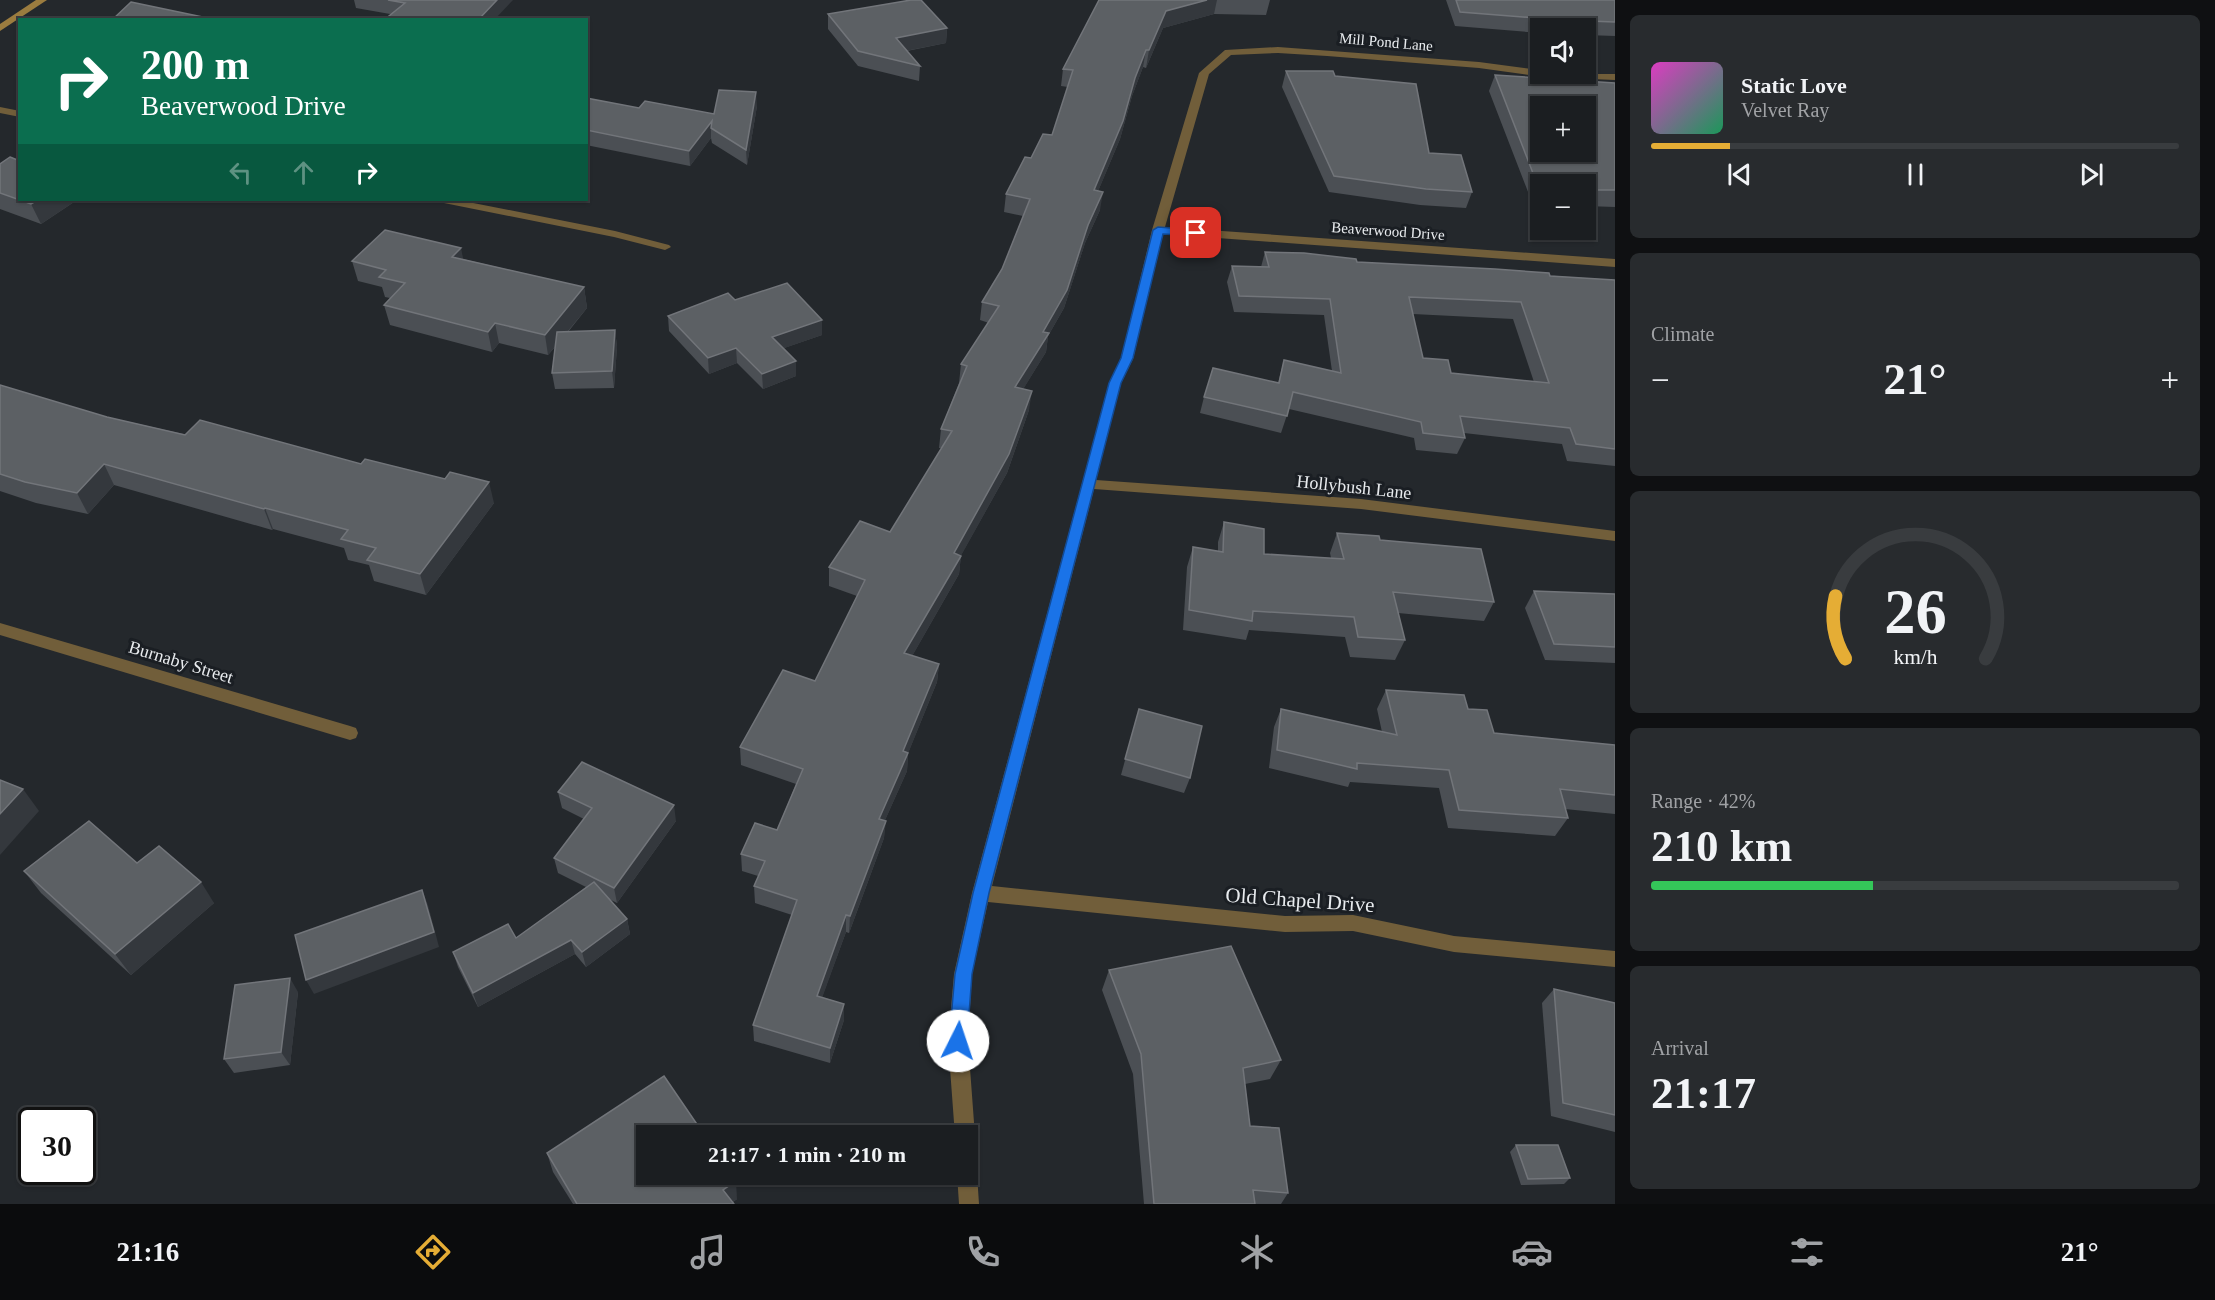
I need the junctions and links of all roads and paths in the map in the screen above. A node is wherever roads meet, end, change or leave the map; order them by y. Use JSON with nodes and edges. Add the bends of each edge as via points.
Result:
{"nodes":[{"id":1,"x":42,"y":0,"type":"edge"},
{"id":2,"x":0,"y":28,"type":"edge"},
{"id":3,"x":1530,"y":71,"type":"edge"},
{"id":4,"x":1596,"y":75,"type":"edge"},
{"id":5,"x":1615,"y":76,"type":"edge"},
{"id":6,"x":0,"y":110,"type":"edge"},
{"id":7,"x":18,"y":114,"type":"edge"},
{"id":8,"x":449,"y":201,"type":"edge"},
{"id":9,"x":1158,"y":230,"type":"junction"},
{"id":10,"x":665,"y":248,"type":"dead end"},
{"id":11,"x":1615,"y":262,"type":"edge"},
{"id":12,"x":1088,"y":484,"type":"junction"},
{"id":13,"x":1615,"y":536,"type":"edge"},
{"id":14,"x":0,"y":629,"type":"edge"},
{"id":15,"x":350,"y":733,"type":"dead end"},
{"id":16,"x":981,"y":893,"type":"junction"},
{"id":17,"x":1615,"y":959,"type":"edge"},
{"id":18,"x":964,"y":1125,"type":"edge"},
{"id":19,"x":968,"y":1185,"type":"edge"},
{"id":20,"x":969,"y":1204,"type":"edge"}],
"edges":[{"from":1,"to":2,"type":"street"},
{"from":3,"to":9,"type":"street","name":"Mill Pond Lane","via":[[1327,53],[1228,52],[1204,74]]},
{"from":4,"to":5,"type":"street","name":"Mill Pond Lane"},
{"from":6,"to":7,"type":"street"},
{"from":8,"to":10,"type":"street","via":[[615,234]]},
{"from":9,"to":11,"type":"street","name":"Beaverwood Drive"},
{"from":9,"to":12,"type":"street","via":[[1127,358],[1115,383]]},
{"from":12,"to":13,"type":"street","name":"Hollybush Lane","via":[[1360,504]]},
{"from":12,"to":16,"type":"street"},
{"from":14,"to":15,"type":"street","name":"Burnaby Street"},
{"from":16,"to":17,"type":"street","name":"Old Chapel Drive","via":[[1285,924],[1353,923],[1454,944]]},
{"from":16,"to":18,"type":"street","via":[[963,974],[958,1041]]},
{"from":19,"to":20,"type":"street"}]}
